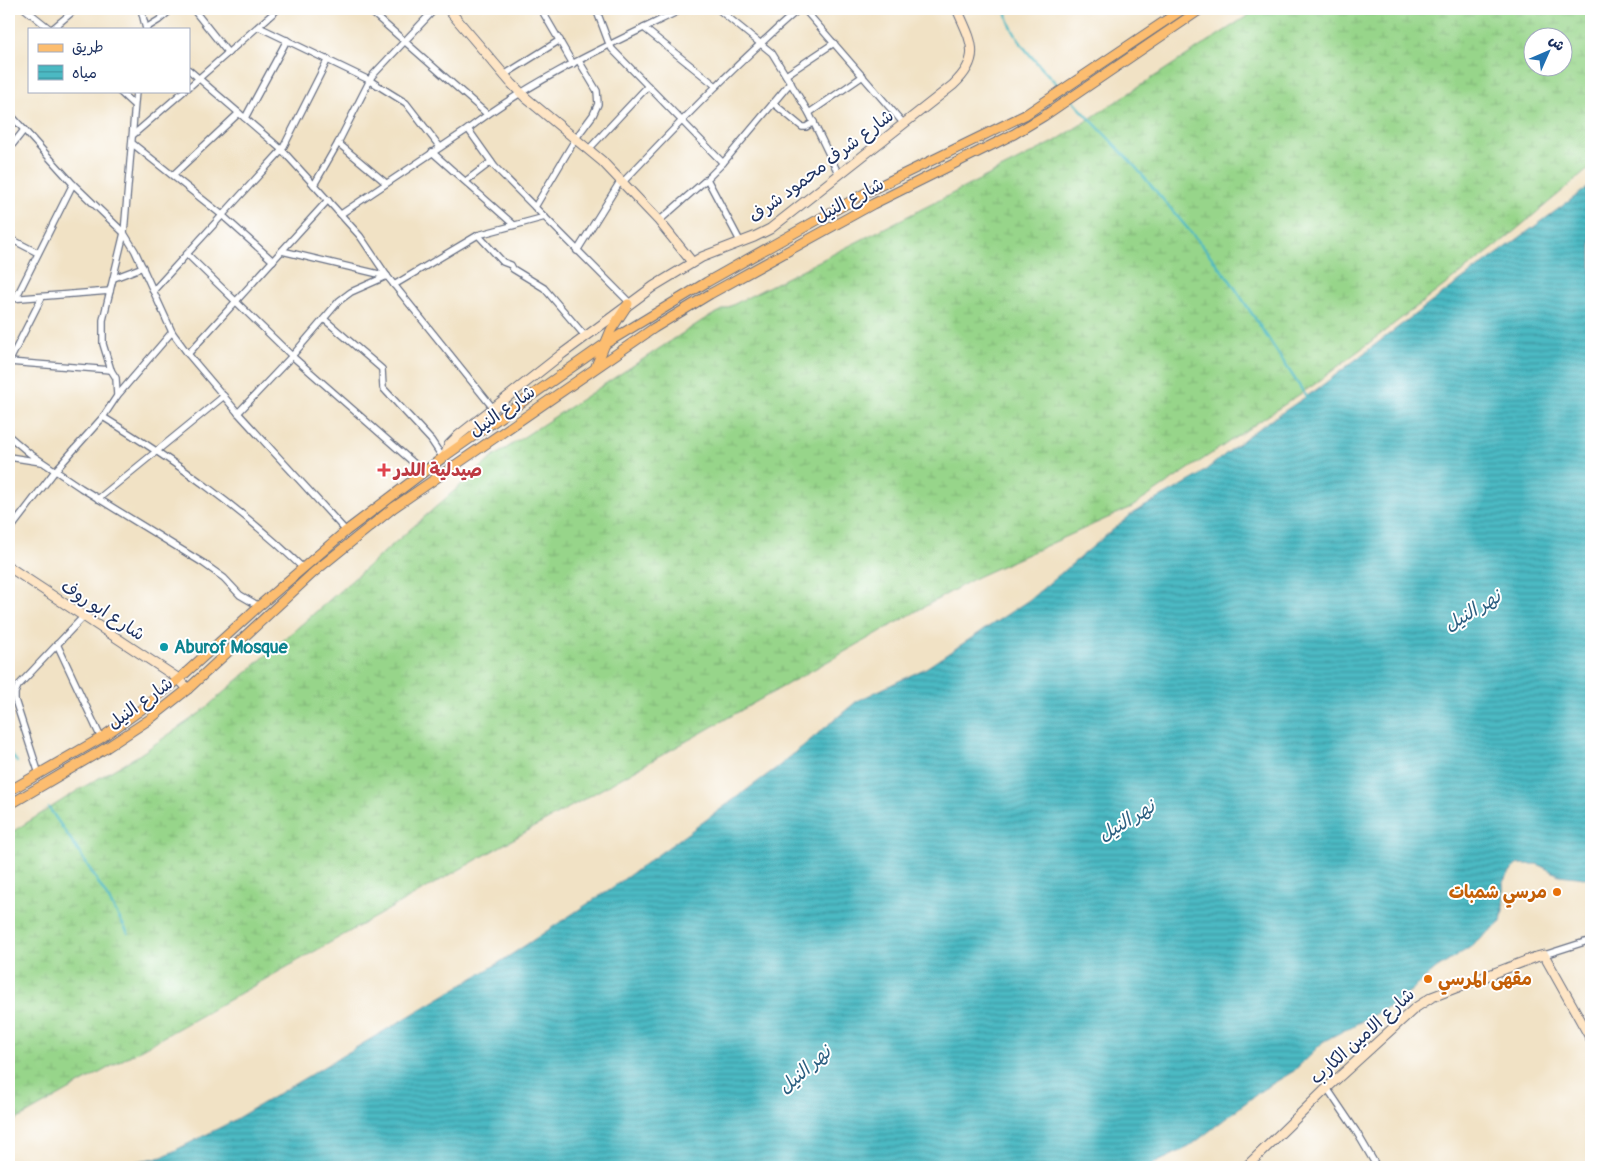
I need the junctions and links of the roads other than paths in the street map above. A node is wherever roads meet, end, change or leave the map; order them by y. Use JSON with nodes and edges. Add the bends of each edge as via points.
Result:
{"nodes":[{"id":1,"x":25,"y":9,"type":"edge"},
{"id":2,"x":76,"y":9,"type":"edge"},
{"id":3,"x":135,"y":9,"type":"edge"},
{"id":4,"x":141,"y":9,"type":"edge"},
{"id":5,"x":172,"y":9,"type":"edge"},
{"id":6,"x":193,"y":9,"type":"edge"},
{"id":7,"x":278,"y":9,"type":"edge"},
{"id":8,"x":368,"y":9,"type":"edge"},
{"id":9,"x":435,"y":9,"type":"edge"},
{"id":10,"x":448,"y":9,"type":"edge"},
{"id":11,"x":541,"y":9,"type":"edge"},
{"id":12,"x":596,"y":9,"type":"edge"},
{"id":13,"x":683,"y":9,"type":"edge"},
{"id":14,"x":718,"y":9,"type":"edge"},
{"id":15,"x":799,"y":9,"type":"edge"},
{"id":16,"x":804,"y":9,"type":"edge"},
{"id":17,"x":957,"y":9,"type":"edge"},
{"id":18,"x":1183,"y":9,"type":"edge"},
{"id":19,"x":1201,"y":9,"type":"edge"},
{"id":20,"x":144,"y":18,"type":"junction"},
{"id":21,"x":259,"y":27,"type":"junction"},
{"id":22,"x":50,"y":28,"type":"edge"},
{"id":23,"x":52,"y":28,"type":"edge"},
{"id":24,"x":146,"y":28,"type":"edge"},
{"id":25,"x":644,"y":28,"type":"junction"},
{"id":26,"x":287,"y":40,"type":"junction"},
{"id":27,"x":405,"y":40,"type":"junction"},
{"id":28,"x":560,"y":40,"type":"junction"},
{"id":29,"x":761,"y":42,"type":"junction"},
{"id":30,"x":834,"y":42,"type":"junction"},
{"id":31,"x":609,"y":45,"type":"junction"},
{"id":32,"x":228,"y":53,"type":"junction"},
{"id":33,"x":328,"y":59,"type":"junction"},
{"id":34,"x":579,"y":61,"type":"junction"},
{"id":35,"x":572,"y":64,"type":"junction"},
{"id":36,"x":190,"y":71,"type":"edge"},
{"id":37,"x":504,"y":75,"type":"junction"},
{"id":38,"x":786,"y":75,"type":"junction"},
{"id":39,"x":863,"y":76,"type":"junction"},
{"id":40,"x":199,"y":78,"type":"junction"},
{"id":41,"x":369,"y":80,"type":"junction"},
{"id":42,"x":790,"y":82,"type":"junction"},
{"id":43,"x":190,"y":86,"type":"edge"},
{"id":44,"x":648,"y":86,"type":"junction"},
{"id":45,"x":716,"y":86,"type":"junction"},
{"id":46,"x":120,"y":92,"type":"edge"},
{"id":47,"x":136,"y":92,"type":"edge"},
{"id":48,"x":183,"y":92,"type":"edge"},
{"id":49,"x":521,"y":93,"type":"junction"},
{"id":50,"x":774,"y":103,"type":"junction"},
{"id":51,"x":134,"y":105,"type":"junction"},
{"id":52,"x":9,"y":113,"type":"edge"},
{"id":53,"x":240,"y":113,"type":"junction"},
{"id":54,"x":809,"y":113,"type":"junction"},
{"id":55,"x":487,"y":114,"type":"junction"},
{"id":56,"x":245,"y":118,"type":"junction"},
{"id":57,"x":682,"y":120,"type":"junction"},
{"id":58,"x":814,"y":122,"type":"junction"},
{"id":59,"x":904,"y":124,"type":"junction"},
{"id":60,"x":468,"y":129,"type":"junction"},
{"id":61,"x":24,"y":130,"type":"junction"},
{"id":62,"x":133,"y":135,"type":"junction"},
{"id":63,"x":576,"y":138,"type":"junction"},
{"id":64,"x":338,"y":143,"type":"junction"},
{"id":65,"x":133,"y":144,"type":"junction"},
{"id":66,"x":440,"y":147,"type":"junction"},
{"id":67,"x":588,"y":149,"type":"junction"},
{"id":68,"x":9,"y":150,"type":"edge"},
{"id":69,"x":282,"y":150,"type":"junction"},
{"id":70,"x":432,"y":152,"type":"junction"},
{"id":71,"x":491,"y":162,"type":"junction"},
{"id":72,"x":723,"y":163,"type":"junction"},
{"id":73,"x":173,"y":175,"type":"junction"},
{"id":74,"x":839,"y":175,"type":"junction"},
{"id":75,"x":707,"y":179,"type":"junction"},
{"id":76,"x":466,"y":181,"type":"junction"},
{"id":77,"x":622,"y":181,"type":"junction"},
{"id":78,"x":386,"y":183,"type":"junction"},
{"id":79,"x":73,"y":184,"type":"junction"},
{"id":80,"x":314,"y":184,"type":"junction"},
{"id":81,"x":328,"y":200,"type":"junction"},
{"id":82,"x":535,"y":207,"type":"junction"},
{"id":83,"x":341,"y":214,"type":"junction"},
{"id":84,"x":222,"y":215,"type":"junction"},
{"id":85,"x":545,"y":216,"type":"junction"},
{"id":86,"x":659,"y":221,"type":"junction"},
{"id":87,"x":514,"y":225,"type":"junction"},
{"id":88,"x":124,"y":233,"type":"junction"},
{"id":89,"x":478,"y":235,"type":"junction"},
{"id":90,"x":9,"y":238,"type":"edge"},
{"id":91,"x":740,"y":241,"type":"junction"},
{"id":92,"x":577,"y":250,"type":"junction"},
{"id":93,"x":282,"y":251,"type":"junction"},
{"id":94,"x":38,"y":253,"type":"junction"},
{"id":95,"x":187,"y":254,"type":"junction"},
{"id":96,"x":273,"y":261,"type":"junction"},
{"id":97,"x":692,"y":262,"type":"junction"},
{"id":98,"x":143,"y":267,"type":"junction"},
{"id":99,"x":387,"y":276,"type":"junction"},
{"id":100,"x":114,"y":278,"type":"junction"},
{"id":101,"x":394,"y":284,"type":"junction"},
{"id":102,"x":110,"y":291,"type":"junction"},
{"id":103,"x":153,"y":291,"type":"junction"},
{"id":104,"x":42,"y":297,"type":"junction"},
{"id":105,"x":12,"y":298,"type":"edge"},
{"id":106,"x":236,"y":302,"type":"junction"},
{"id":107,"x":629,"y":304,"type":"junction"},
{"id":108,"x":324,"y":319,"type":"junction"},
{"id":109,"x":172,"y":332,"type":"junction"},
{"id":110,"x":585,"y":336,"type":"junction"},
{"id":111,"x":605,"y":344,"type":"junction"},
{"id":112,"x":188,"y":354,"type":"junction"},
{"id":113,"x":292,"y":356,"type":"junction"},
{"id":114,"x":9,"y":362,"type":"edge"},
{"id":115,"x":596,"y":367,"type":"junction"},
{"id":116,"x":111,"y":370,"type":"junction"},
{"id":117,"x":116,"y":396,"type":"junction"},
{"id":118,"x":224,"y":396,"type":"junction"},
{"id":119,"x":493,"y":408,"type":"junction"},
{"id":120,"x":238,"y":413,"type":"junction"},
{"id":121,"x":103,"y":417,"type":"junction"},
{"id":122,"x":9,"y":436,"type":"edge"},
{"id":123,"x":158,"y":451,"type":"junction"},
{"id":124,"x":9,"y":457,"type":"edge"},
{"id":125,"x":444,"y":457,"type":"junction"},
{"id":126,"x":43,"y":463,"type":"junction"},
{"id":127,"x":55,"y":471,"type":"junction"},
{"id":128,"x":424,"y":472,"type":"junction"},
{"id":129,"x":98,"y":499,"type":"junction"},
{"id":130,"x":346,"y":531,"type":"junction"},
{"id":131,"x":9,"y":532,"type":"edge"},
{"id":132,"x":9,"y":567,"type":"edge"},
{"id":133,"x":304,"y":568,"type":"junction"},
{"id":134,"x":259,"y":606,"type":"junction"},
{"id":135,"x":84,"y":616,"type":"junction"},
{"id":136,"x":57,"y":644,"type":"junction"},
{"id":137,"x":179,"y":679,"type":"junction"},
{"id":138,"x":188,"y":689,"type":"junction"},
{"id":139,"x":101,"y":738,"type":"junction"},
{"id":140,"x":39,"y":774,"type":"junction"},
{"id":141,"x":9,"y":791,"type":"edge"},
{"id":142,"x":9,"y":805,"type":"edge"},
{"id":143,"x":1591,"y":940,"type":"edge"},
{"id":144,"x":1544,"y":955,"type":"junction"},
{"id":145,"x":1591,"y":1039,"type":"edge"},
{"id":146,"x":1327,"y":1088,"type":"junction"},
{"id":147,"x":1246,"y":1167,"type":"edge"},
{"id":148,"x":1377,"y":1167,"type":"edge"}],
"edges":[{"from":1,"to":22,"type":"street"},
{"from":2,"to":23,"type":"street"},
{"from":3,"to":20,"type":"street"},
{"from":4,"to":20,"type":"street"},
{"from":5,"to":24,"type":"street"},
{"from":6,"to":32,"type":"street"},
{"from":7,"to":21,"type":"street"},
{"from":8,"to":27,"type":"street"},
{"from":9,"to":27,"type":"street"},
{"from":10,"to":37,"type":"street"},
{"from":11,"to":28,"type":"street"},
{"from":12,"to":31,"type":"street"},
{"from":13,"to":25,"type":"street"},
{"from":14,"to":29,"type":"street"},
{"from":15,"to":29,"type":"street"},
{"from":16,"to":30,"type":"street"},
{"from":17,"to":59,"type":"street","name":"شارع شرف محمود شرف","via":[[972,48],[967,70]]},
{"from":18,"to":111,"type":"main road","name":"شارع النيل","via":[[1010,124],[869,192],[707,282]]},
{"from":19,"to":115,"type":"main road","name":"شارع النيل","via":[[1014,134],[873,204],[710,294]]},
{"from":20,"to":24,"type":"street"},
{"from":21,"to":26,"type":"street"},
{"from":21,"to":32,"type":"street"},
{"from":25,"to":31,"type":"street"},
{"from":25,"to":45,"type":"street"},
{"from":26,"to":33,"type":"street"},
{"from":26,"to":56,"type":"street"},
{"from":27,"to":41,"type":"street"},
{"from":27,"to":55,"type":"street"},
{"from":28,"to":35,"type":"street"},
{"from":28,"to":37,"type":"street"},
{"from":29,"to":38,"type":"street"},
{"from":29,"to":45,"type":"street"},
{"from":30,"to":38,"type":"street"},
{"from":30,"to":39,"type":"street"},
{"from":31,"to":34,"type":"street"},
{"from":31,"to":44,"type":"street"},
{"from":32,"to":40,"type":"street"},
{"from":33,"to":41,"type":"street"},
{"from":33,"to":69,"type":"street"},
{"from":34,"to":35,"type":"street"},
{"from":34,"to":63,"type":"street","via":[[593,82],[598,104]]},
{"from":35,"to":49,"type":"street"},
{"from":36,"to":40,"type":"street"},
{"from":37,"to":49,"type":"street"},
{"from":38,"to":42,"type":"street"},
{"from":39,"to":54,"type":"street"},
{"from":39,"to":59,"type":"street"},
{"from":40,"to":43,"type":"street"},
{"from":40,"to":53,"type":"street"},
{"from":41,"to":64,"type":"street"},
{"from":41,"to":66,"type":"street","via":[[410,106]]},
{"from":42,"to":50,"type":"street"},
{"from":42,"to":54,"type":"street"},
{"from":44,"to":57,"type":"street"},
{"from":44,"to":67,"type":"street"},
{"from":45,"to":57,"type":"street"},
{"from":46,"to":51,"type":"street"},
{"from":47,"to":51,"type":"street"},
{"from":48,"to":62,"type":"street"},
{"from":49,"to":55,"type":"street"},
{"from":49,"to":63,"type":"street"},
{"from":50,"to":58,"type":"street","via":[[802,127]]},
{"from":50,"to":72,"type":"street"},
{"from":51,"to":62,"type":"street"},
{"from":52,"to":61,"type":"street"},
{"from":53,"to":56,"type":"street"},
{"from":53,"to":73,"type":"street"},
{"from":54,"to":58,"type":"street"},
{"from":55,"to":60,"type":"street"},
{"from":56,"to":69,"type":"street"},
{"from":57,"to":72,"type":"street"},
{"from":57,"to":77,"type":"street"},
{"from":58,"to":74,"type":"street"},
{"from":59,"to":74,"type":"street","name":"شارع شرف محمود شرف"},
{"from":60,"to":66,"type":"street"},
{"from":60,"to":71,"type":"street"},
{"from":61,"to":68,"type":"street"},
{"from":61,"to":79,"type":"street"},
{"from":62,"to":65,"type":"street"},
{"from":63,"to":67,"type":"street"},
{"from":63,"to":82,"type":"street"},
{"from":64,"to":78,"type":"street"},
{"from":64,"to":80,"type":"street"},
{"from":65,"to":73,"type":"street"},
{"from":65,"to":88,"type":"street"},
{"from":66,"to":70,"type":"street"},
{"from":67,"to":77,"type":"street"},
{"from":69,"to":80,"type":"street"},
{"from":69,"to":84,"type":"street"},
{"from":70,"to":76,"type":"street"},
{"from":70,"to":78,"type":"street"},
{"from":71,"to":76,"type":"street"},
{"from":71,"to":82,"type":"street"},
{"from":72,"to":75,"type":"street"},
{"from":73,"to":84,"type":"street"},
{"from":74,"to":91,"type":"street","name":"شارع شرف محمود شرف","via":[[770,229]]},
{"from":75,"to":86,"type":"street"},
{"from":75,"to":91,"type":"street"},
{"from":76,"to":87,"type":"street"},
{"from":77,"to":86,"type":"street"},
{"from":77,"to":92,"type":"street"},
{"from":78,"to":83,"type":"street"},
{"from":79,"to":88,"type":"street"},
{"from":79,"to":94,"type":"street"},
{"from":80,"to":81,"type":"street"},
{"from":81,"to":83,"type":"street"},
{"from":81,"to":93,"type":"street"},
{"from":82,"to":85,"type":"street"},
{"from":83,"to":99,"type":"street"},
{"from":84,"to":95,"type":"street"},
{"from":84,"to":96,"type":"street"},
{"from":85,"to":87,"type":"street"},
{"from":85,"to":92,"type":"street"},
{"from":86,"to":97,"type":"street"},
{"from":87,"to":89,"type":"street"},
{"from":88,"to":98,"type":"street"},
{"from":88,"to":100,"type":"street"},
{"from":89,"to":101,"type":"street"},
{"from":89,"to":110,"type":"street","via":[[503,262],[544,288]]},
{"from":90,"to":94,"type":"street"},
{"from":91,"to":97,"type":"street","name":"شارع شرف محمود شرف"},
{"from":92,"to":107,"type":"street"},
{"from":93,"to":96,"type":"street"},
{"from":93,"to":99,"type":"street"},
{"from":94,"to":105,"type":"street"},
{"from":95,"to":103,"type":"street"},
{"from":95,"to":106,"type":"street"},
{"from":96,"to":106,"type":"street"},
{"from":97,"to":107,"type":"street","name":"شارع شرف محمود شرف"},
{"from":98,"to":100,"type":"street"},
{"from":98,"to":103,"type":"street"},
{"from":99,"to":101,"type":"street"},
{"from":99,"to":108,"type":"street","via":[[344,297]]},
{"from":100,"to":102,"type":"street"},
{"from":101,"to":119,"type":"street"},
{"from":102,"to":104,"type":"street"},
{"from":102,"to":116,"type":"street","via":[[102,332]]},
{"from":103,"to":109,"type":"street"},
{"from":104,"to":105,"type":"street"},
{"from":104,"to":114,"type":"street"},
{"from":106,"to":112,"type":"street"},
{"from":106,"to":113,"type":"street"},
{"from":107,"to":110,"type":"street","name":"شارع شرف محمود شرف"},
{"from":107,"to":111,"type":"main road"},
{"from":108,"to":113,"type":"street"},
{"from":108,"to":125,"type":"street","via":[[382,369],[383,388]]},
{"from":109,"to":112,"type":"street"},
{"from":109,"to":117,"type":"street"},
{"from":110,"to":119,"type":"street","name":"شارع شرف محمود شرف"},
{"from":111,"to":115,"type":"main road"},
{"from":111,"to":125,"type":"main road","name":"شارع النيل"},
{"from":112,"to":118,"type":"street"},
{"from":113,"to":120,"type":"street"},
{"from":113,"to":128,"type":"street"},
{"from":114,"to":116,"type":"street"},
{"from":115,"to":138,"type":"main road","name":"شارع النيل","via":[[393,508],[314,572]]},
{"from":116,"to":117,"type":"street","via":[[116,378]]},
{"from":117,"to":121,"type":"street"},
{"from":118,"to":120,"type":"street"},
{"from":118,"to":123,"type":"street"},
{"from":119,"to":125,"type":"street","name":"شارع شرف محمود شرف","via":[[453,440]]},
{"from":120,"to":130,"type":"street"},
{"from":121,"to":123,"type":"street"},
{"from":121,"to":127,"type":"street"},
{"from":122,"to":126,"type":"street"},
{"from":123,"to":129,"type":"street"},
{"from":123,"to":133,"type":"street","via":[[218,494]]},
{"from":124,"to":126,"type":"street"},
{"from":125,"to":128,"type":"main road","name":"شارع النيل"},
{"from":126,"to":127,"type":"street"},
{"from":127,"to":129,"type":"street"},
{"from":127,"to":131,"type":"street"},
{"from":128,"to":130,"type":"main road","name":"شارع النيل"},
{"from":129,"to":134,"type":"street","via":[[203,563],[240,595]]},
{"from":130,"to":133,"type":"main road","name":"شارع النيل"},
{"from":132,"to":135,"type":"street","name":"شارع ابو روف"},
{"from":133,"to":134,"type":"main road","name":"شارع النيل"},
{"from":134,"to":137,"type":"main road","name":"شارع النيل"},
{"from":135,"to":136,"type":"street"},
{"from":135,"to":137,"type":"street","name":"شارع ابو روف"},
{"from":136,"to":139,"type":"street"},
{"from":136,"to":140,"type":"street","via":[[14,693]]},
{"from":137,"to":138,"type":"street","name":"شارع ابو روف"},
{"from":137,"to":139,"type":"main road","name":"شارع النيل"},
{"from":138,"to":142,"type":"main road","name":"شارع النيل","via":[[128,734]]},
{"from":139,"to":140,"type":"main road","name":"شارع النيل"},
{"from":140,"to":141,"type":"main road","name":"شارع النيل"},
{"from":143,"to":144,"type":"street"},
{"from":144,"to":145,"type":"street"},
{"from":144,"to":146,"type":"street","name":"شارع الامين الكارب","via":[[1425,1001]]},
{"from":146,"to":147,"type":"street","name":"شارع الامين الكارب"},
{"from":146,"to":148,"type":"street"}]}
